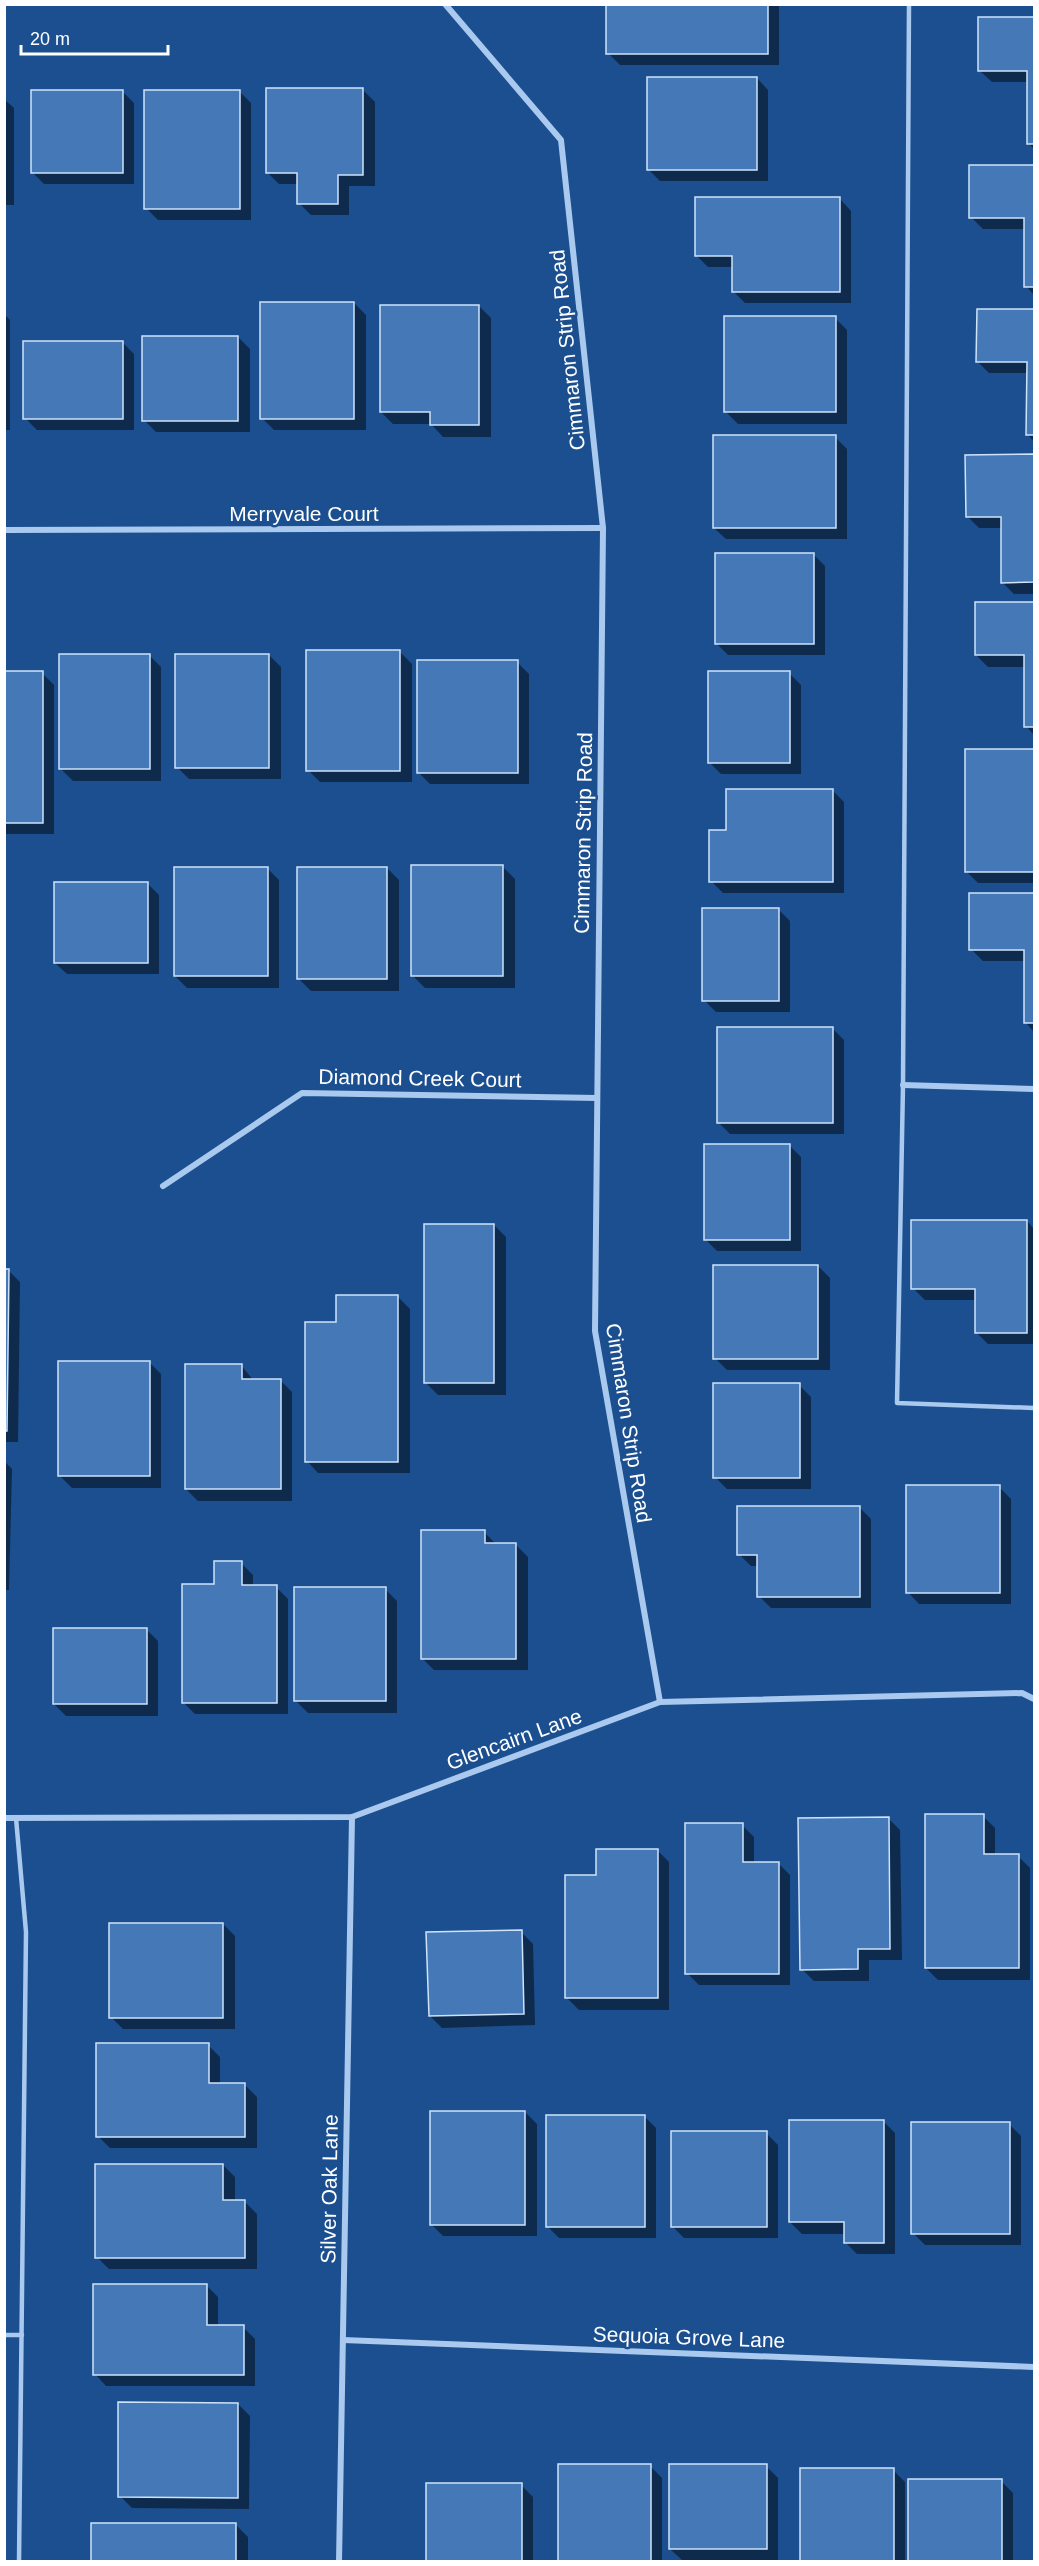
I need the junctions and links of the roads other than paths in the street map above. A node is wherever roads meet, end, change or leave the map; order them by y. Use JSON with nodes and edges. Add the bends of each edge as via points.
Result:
{"nodes":[{"id":1,"x":445,"y":4,"type":"edge"},
{"id":2,"x":909,"y":4,"type":"edge"},
{"id":3,"x":603,"y":528,"type":"junction"},
{"id":4,"x":4,"y":530,"type":"edge"},
{"id":5,"x":903,"y":1085,"type":"junction"},
{"id":6,"x":1035,"y":1089,"type":"edge"},
{"id":7,"x":597,"y":1098,"type":"junction"},
{"id":8,"x":163,"y":1186,"type":"dead end"},
{"id":9,"x":1035,"y":1408,"type":"edge"},
{"id":10,"x":1035,"y":1699,"type":"edge"},
{"id":11,"x":660,"y":1702,"type":"junction"},
{"id":12,"x":352,"y":1817,"type":"junction"},
{"id":13,"x":4,"y":1818,"type":"edge"},
{"id":14,"x":16,"y":1818,"type":"junction"},
{"id":15,"x":4,"y":2335,"type":"edge"},
{"id":16,"x":22,"y":2335,"type":"junction"},
{"id":17,"x":343,"y":2340,"type":"junction"},
{"id":18,"x":1035,"y":2367,"type":"edge"},
{"id":19,"x":19,"y":2562,"type":"edge"},
{"id":20,"x":339,"y":2562,"type":"edge"}],
"edges":[{"from":1,"to":3,"type":"street","name":"Cimmaron Strip Road","via":[[561,140]]},
{"from":2,"to":5,"type":"lane"},
{"from":3,"to":4,"type":"street","name":"Merryvale Court"},
{"from":3,"to":7,"type":"street","name":"Cimmaron Strip Road"},
{"from":5,"to":6,"type":"street"},
{"from":5,"to":9,"type":"lane","via":[[897,1403]]},
{"from":7,"to":8,"type":"street","name":"Diamond Creek Court","via":[[302,1093]]},
{"from":7,"to":11,"type":"street","name":"Cimmaron Strip Road","via":[[595,1331]]},
{"from":10,"to":11,"type":"street","name":"Glencairn Lane","via":[[1022,1693]]},
{"from":11,"to":12,"type":"street","name":"Glencairn Lane"},
{"from":12,"to":14,"type":"street","name":"Glencairn Lane"},
{"from":12,"to":17,"type":"street","name":"Silver Oak Lane"},
{"from":13,"to":14,"type":"street","name":"Glencairn Lane"},
{"from":14,"to":16,"type":"lane","via":[[27,1932]]},
{"from":15,"to":16,"type":"lane"},
{"from":16,"to":19,"type":"lane"},
{"from":17,"to":18,"type":"street","name":"Sequoia Grove Lane"},
{"from":17,"to":20,"type":"street","name":"Silver Oak Lane"}]}
